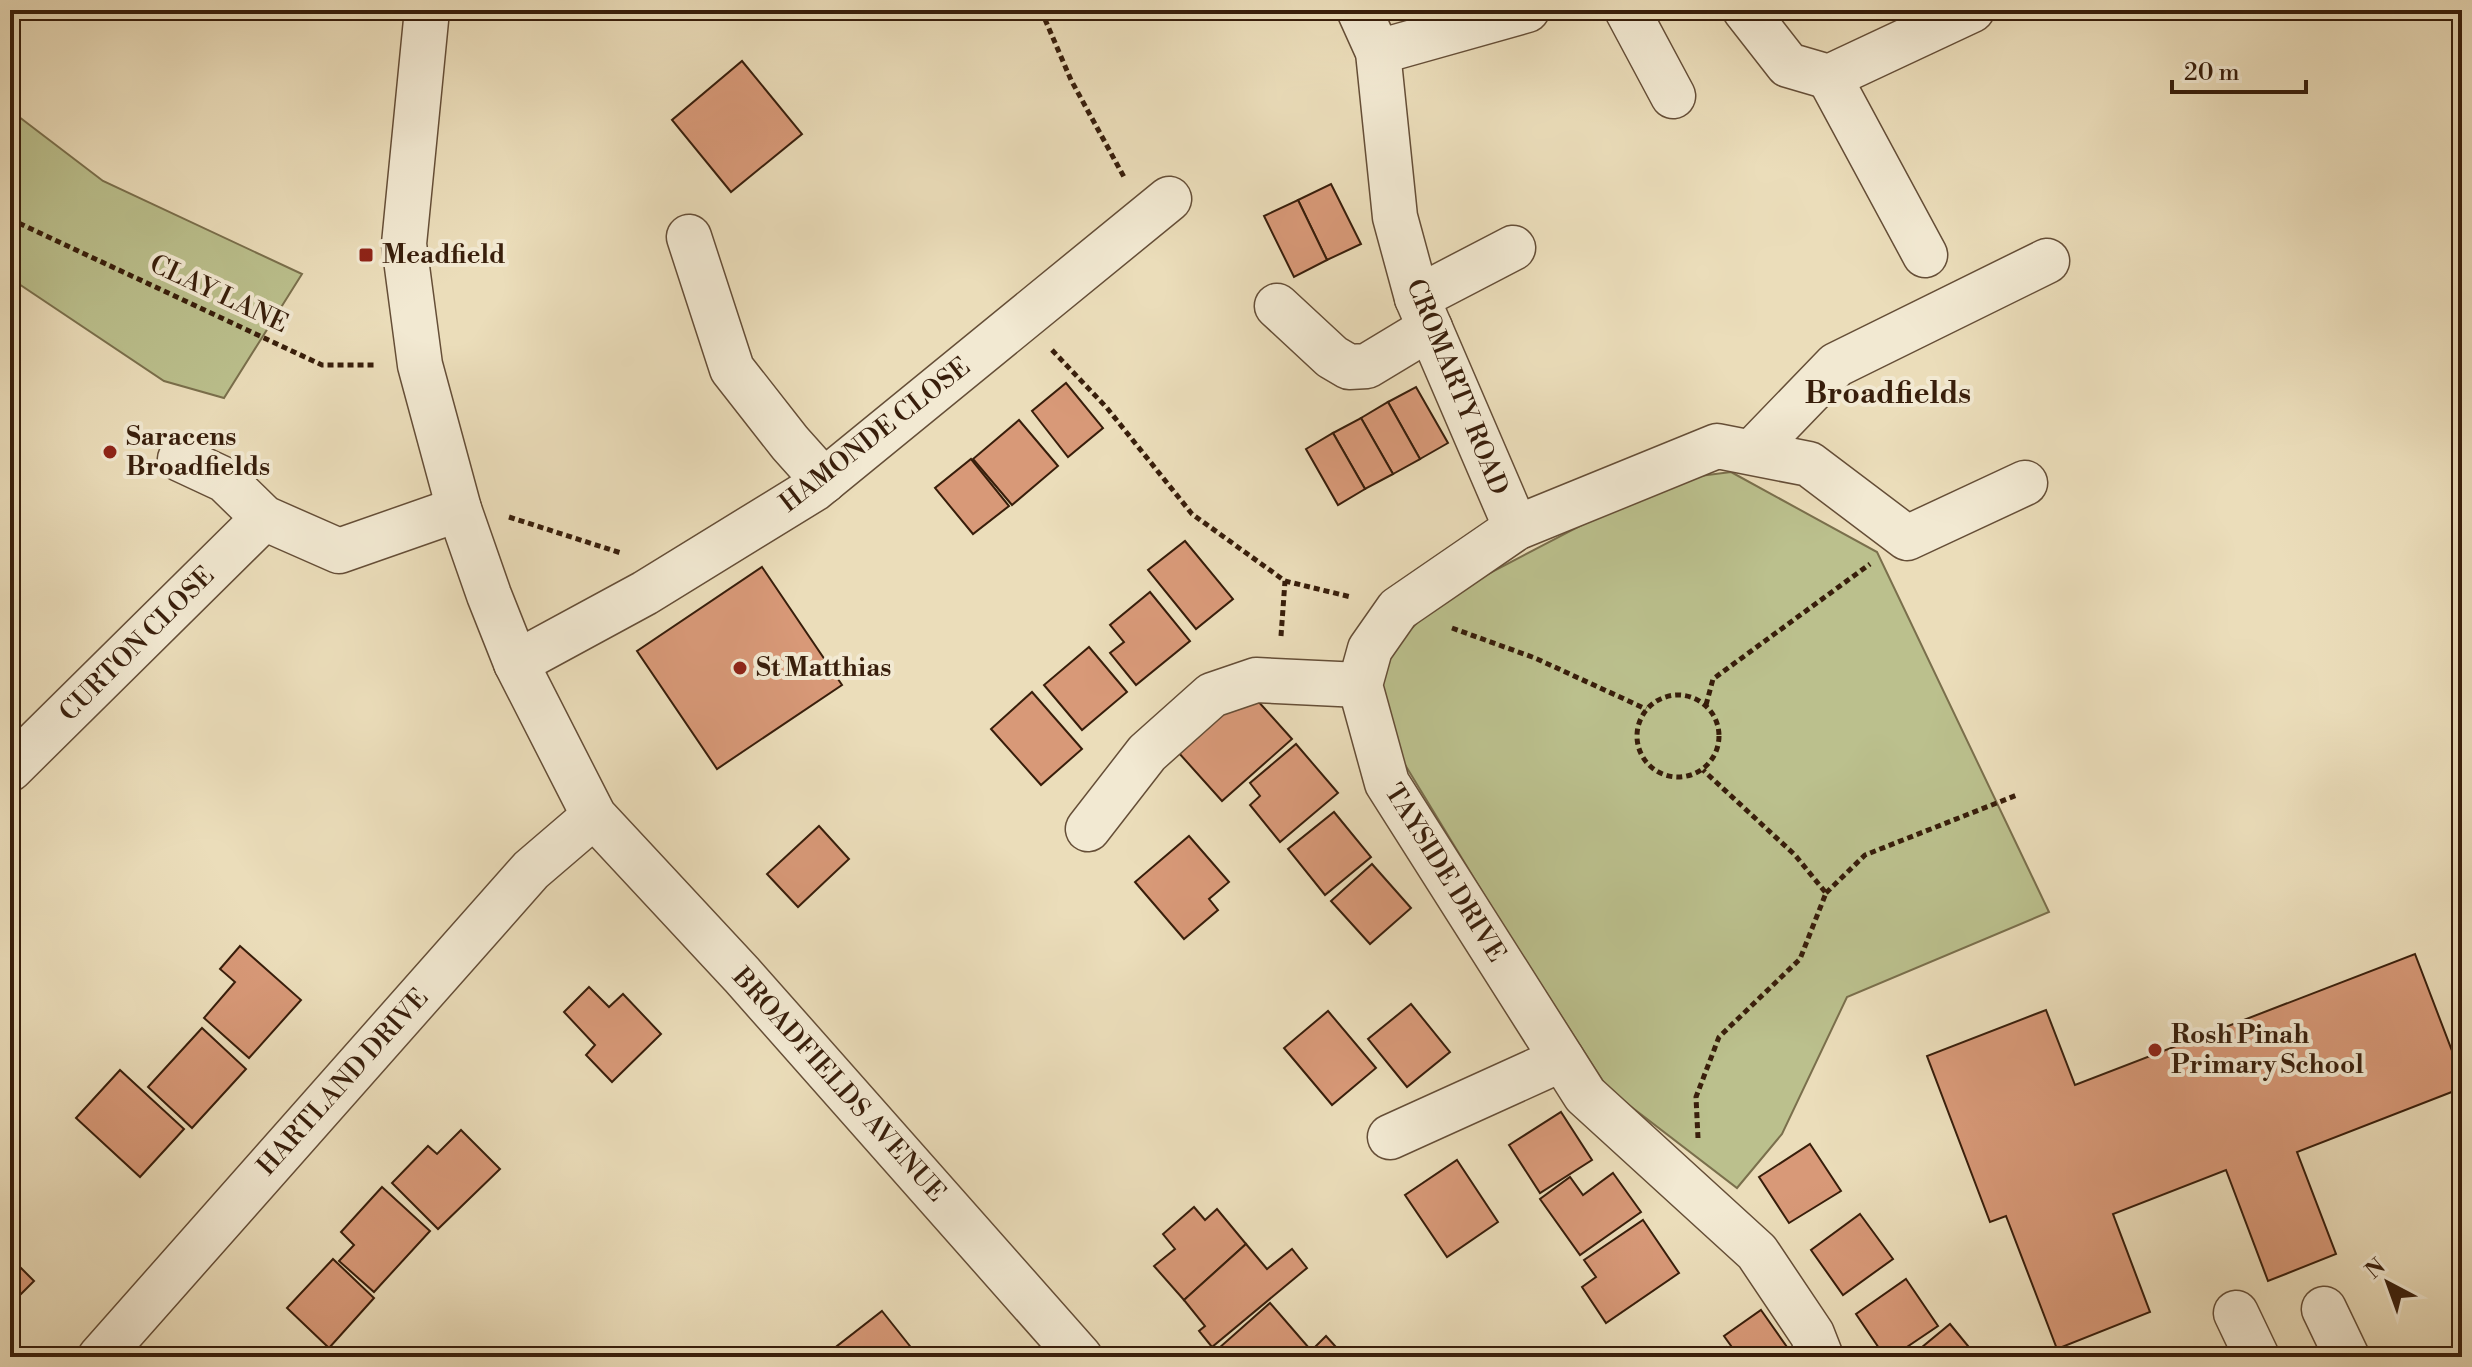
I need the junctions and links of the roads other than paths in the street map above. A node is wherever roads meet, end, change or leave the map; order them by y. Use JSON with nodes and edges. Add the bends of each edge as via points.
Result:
{"nodes":[{"id":1,"x":427,"y":10,"type":"edge"},
{"id":2,"x":1359,"y":10,"type":"edge"},
{"id":3,"x":1527,"y":10,"type":"edge"},
{"id":4,"x":1627,"y":10,"type":"edge"},
{"id":5,"x":1745,"y":10,"type":"edge"},
{"id":6,"x":1972,"y":10,"type":"edge"},
{"id":7,"x":1378,"y":52,"type":"junction"},
{"id":8,"x":1829,"y":77,"type":"junction"},
{"id":9,"x":1673,"y":96,"type":"dead end"},
{"id":10,"x":1159,"y":208,"type":"road end"},
{"id":11,"x":689,"y":237,"type":"dead end"},
{"id":12,"x":1513,"y":248,"type":"dead end"},
{"id":13,"x":1925,"y":255,"type":"dead end"},
{"id":14,"x":2047,"y":261,"type":"dead end"},
{"id":15,"x":1277,"y":306,"type":"dead end"},
{"id":16,"x":1423,"y":313,"type":"junction"},
{"id":17,"x":1752,"y":452,"type":"junction"},
{"id":18,"x":180,"y":459,"type":"dead end"},
{"id":19,"x":824,"y":481,"type":"junction"},
{"id":20,"x":2025,"y":483,"type":"dead end"},
{"id":21,"x":264,"y":518,"type":"junction"},
{"id":22,"x":462,"y":518,"type":"junction"},
{"id":23,"x":1516,"y":528,"type":"junction"},
{"id":24,"x":516,"y":663,"type":"junction"},
{"id":25,"x":1360,"y":685,"type":"junction"},
{"id":26,"x":10,"y":769,"type":"edge"},
{"id":27,"x":594,"y":816,"type":"junction"},
{"id":28,"x":1088,"y":829,"type":"dead end"},
{"id":29,"x":1562,"y":1059,"type":"junction"},
{"id":30,"x":1390,"y":1137,"type":"dead end"},
{"id":31,"x":2324,"y":1309,"type":"dead end"},
{"id":32,"x":2236,"y":1313,"type":"dead end"},
{"id":33,"x":100,"y":1357,"type":"edge"},
{"id":34,"x":1080,"y":1357,"type":"edge"},
{"id":35,"x":1821,"y":1357,"type":"edge"},
{"id":36,"x":2257,"y":1357,"type":"edge"},
{"id":37,"x":2347,"y":1357,"type":"edge"}],
"edges":[{"from":1,"to":22,"type":"street","name":"BROADFIELDS AVENUE","via":[[404,244],[420,365]]},
{"from":2,"to":7,"type":"street","name":"CROMARTY ROAD"},
{"from":3,"to":7,"type":"street"},
{"from":4,"to":9,"type":"street"},
{"from":5,"to":8,"type":"street","via":[[1788,65]]},
{"from":6,"to":8,"type":"street"},
{"from":7,"to":16,"type":"street","name":"CROMARTY ROAD","via":[[1395,217]]},
{"from":8,"to":13,"type":"street"},
{"from":10,"to":19,"type":"street","name":"HAMONDE CLOSE"},
{"from":11,"to":19,"type":"street","via":[[732,369]]},
{"from":12,"to":16,"type":"street"},
{"from":14,"to":17,"type":"street","via":[[1836,365]]},
{"from":15,"to":16,"type":"street","via":[[1349,367],[1367,366]]},
{"from":16,"to":23,"type":"street","name":"CROMARTY ROAD"},
{"from":17,"to":20,"type":"street","via":[[1809,464],[1907,538]]},
{"from":17,"to":23,"type":"street","via":[[1717,446]]},
{"from":18,"to":21,"type":"street","via":[[225,480]]},
{"from":19,"to":24,"type":"street","name":"HAMONDE CLOSE","via":[[666,580]]},
{"from":21,"to":22,"type":"street","via":[[339,551]]},
{"from":21,"to":26,"type":"street","name":"CURTON CLOSE"},
{"from":22,"to":24,"type":"street","name":"BROADFIELDS AVENUE"},
{"from":23,"to":25,"type":"street","via":[[1398,609],[1370,649]]},
{"from":24,"to":27,"type":"street","name":"BROADFIELDS AVENUE"},
{"from":25,"to":28,"type":"street","via":[[1256,680],[1212,695],[1147,753]]},
{"from":25,"to":29,"type":"street","name":"TAYSIDE DRIVE","via":[[1387,783]]},
{"from":27,"to":33,"type":"street","name":"HARTLAND DRIVE","via":[[531,870]]},
{"from":27,"to":34,"type":"street","name":"BROADFIELDS AVENUE"},
{"from":29,"to":30,"type":"street"},
{"from":29,"to":35,"type":"street","name":"TAYSIDE DRIVE","via":[[1585,1095],[1757,1252],[1812,1334]]},
{"from":31,"to":37,"type":"street"},
{"from":32,"to":36,"type":"street"}]}
